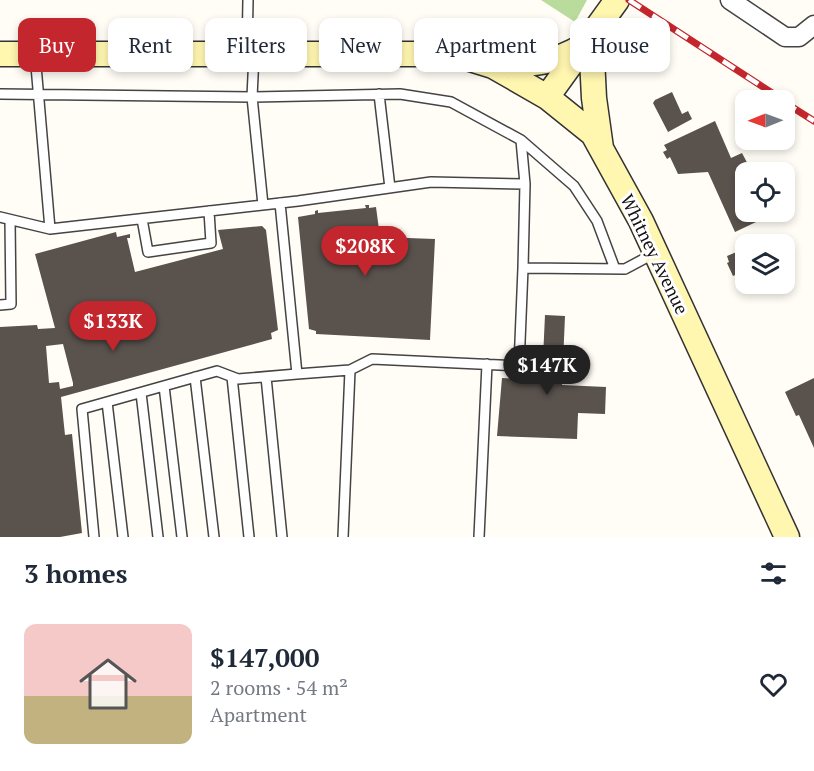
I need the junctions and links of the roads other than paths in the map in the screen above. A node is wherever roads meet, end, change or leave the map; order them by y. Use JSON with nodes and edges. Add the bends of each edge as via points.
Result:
{"nodes":[{"id":1,"x":248,"y":0,"type":"edge"},
{"id":2,"x":616,"y":0,"type":"edge"},
{"id":3,"x":738,"y":2,"type":"edge"},
{"id":4,"x":249,"y":18,"type":"edge"},
{"id":5,"x":604,"y":18,"type":"edge"},
{"id":6,"x":814,"y":25,"type":"edge"},
{"id":7,"x":0,"y":54,"type":"edge"},
{"id":8,"x":18,"y":54,"type":"edge"},
{"id":9,"x":96,"y":54,"type":"edge"},
{"id":10,"x":205,"y":54,"type":"edge"},
{"id":11,"x":307,"y":54,"type":"edge"},
{"id":12,"x":414,"y":54,"type":"edge"},
{"id":13,"x":570,"y":66,"type":"edge"},
{"id":14,"x":36,"y":72,"type":"edge"},
{"id":15,"x":251,"y":72,"type":"edge"},
{"id":16,"x":503,"y":72,"type":"edge"},
{"id":17,"x":593,"y":72,"type":"edge"},
{"id":18,"x":0,"y":94,"type":"edge"},
{"id":19,"x":379,"y":94,"type":"junction"},
{"id":20,"x":38,"y":95,"type":"junction"},
{"id":21,"x":252,"y":97,"type":"junction"},
{"id":22,"x":547,"y":97,"type":"junction"},
{"id":23,"x":520,"y":140,"type":"junction"},
{"id":24,"x":602,"y":150,"type":"junction"},
{"id":25,"x":525,"y":184,"type":"junction"},
{"id":26,"x":390,"y":188,"type":"junction"},
{"id":27,"x":280,"y":203,"type":"junction"},
{"id":28,"x":263,"y":205,"type":"junction"},
{"id":29,"x":209,"y":211,"type":"junction"},
{"id":30,"x":5,"y":218,"type":"edge"},
{"id":31,"x":142,"y":219,"type":"junction"},
{"id":32,"x":50,"y":229,"type":"junction"},
{"id":33,"x":656,"y":253,"type":"junction"},
{"id":34,"x":523,"y":268,"type":"junction"},
{"id":35,"x":615,"y":269,"type":"junction"},
{"id":36,"x":0,"y":305,"type":"edge"},
{"id":37,"x":487,"y":364,"type":"junction"},
{"id":38,"x":350,"y":370,"type":"junction"},
{"id":39,"x":297,"y":374,"type":"junction"},
{"id":40,"x":195,"y":377,"type":"junction"},
{"id":41,"x":232,"y":377,"type":"junction"},
{"id":42,"x":266,"y":377,"type":"junction"},
{"id":43,"x":164,"y":386,"type":"junction"},
{"id":44,"x":141,"y":393,"type":"junction"},
{"id":45,"x":107,"y":402,"type":"junction"},
{"id":46,"x":94,"y":537,"type":"edge"},
{"id":47,"x":123,"y":537,"type":"edge"},
{"id":48,"x":158,"y":537,"type":"edge"},
{"id":49,"x":182,"y":537,"type":"edge"},
{"id":50,"x":214,"y":537,"type":"edge"},
{"id":51,"x":249,"y":537,"type":"edge"},
{"id":52,"x":282,"y":537,"type":"edge"},
{"id":53,"x":343,"y":537,"type":"edge"},
{"id":54,"x":479,"y":537,"type":"edge"},
{"id":55,"x":787,"y":537,"type":"edge"}],
"edges":[{"from":1,"to":4,"type":"lane"},
{"from":2,"to":5,"type":"main road"},
{"from":3,"to":6,"type":"street","via":[[785,37],[799,37]]},
{"from":7,"to":8,"type":"main road"},
{"from":9,"to":10,"type":"main road"},
{"from":11,"to":12,"type":"main road"},
{"from":13,"to":22,"type":"main road"},
{"from":14,"to":20,"type":"lane"},
{"from":15,"to":21,"type":"lane"},
{"from":16,"to":22,"type":"main road","name":"Whitney Avenue"},
{"from":17,"to":24,"type":"main road"},
{"from":18,"to":20,"type":"lane"},
{"from":19,"to":21,"type":"lane"},
{"from":19,"to":23,"type":"lane","via":[[451,102]]},
{"from":19,"to":26,"type":"lane"},
{"from":20,"to":21,"type":"lane"},
{"from":20,"to":32,"type":"lane"},
{"from":21,"to":28,"type":"lane"},
{"from":22,"to":24,"type":"main road","name":"Whitney Avenue","via":[[593,134]]},
{"from":23,"to":25,"type":"lane"},
{"from":23,"to":35,"type":"lane","via":[[574,186],[597,221]]},
{"from":24,"to":33,"type":"main road","name":"Whitney Avenue"},
{"from":25,"to":26,"type":"lane","via":[[431,182]]},
{"from":25,"to":34,"type":"lane"},
{"from":26,"to":27,"type":"lane"},
{"from":27,"to":28,"type":"lane"},
{"from":27,"to":39,"type":"lane"},
{"from":28,"to":29,"type":"lane"},
{"from":29,"to":31,"type":"lane"},
{"from":29,"to":31,"type":"lane","via":[[211,243],[148,252]]},
{"from":30,"to":32,"type":"lane"},
{"from":30,"to":36,"type":"lane","via":[[11,304]]},
{"from":31,"to":32,"type":"lane"},
{"from":33,"to":35,"type":"lane","via":[[625,269]]},
{"from":33,"to":55,"type":"main road","name":"Whitney Avenue"},
{"from":34,"to":35,"type":"lane"},
{"from":34,"to":37,"type":"lane","via":[[519,366]]},
{"from":37,"to":38,"type":"lane","via":[[372,359]]},
{"from":37,"to":54,"type":"lane"},
{"from":38,"to":39,"type":"lane"},
{"from":38,"to":53,"type":"lane"},
{"from":39,"to":42,"type":"lane"},
{"from":40,"to":41,"type":"lane","via":[[217,371]]},
{"from":40,"to":43,"type":"lane"},
{"from":40,"to":50,"type":"lane"},
{"from":41,"to":42,"type":"lane"},
{"from":41,"to":51,"type":"lane"},
{"from":42,"to":52,"type":"lane"},
{"from":43,"to":44,"type":"lane"},
{"from":43,"to":49,"type":"lane"},
{"from":44,"to":45,"type":"lane"},
{"from":44,"to":48,"type":"lane"},
{"from":45,"to":46,"type":"lane","via":[[82,409]]},
{"from":45,"to":47,"type":"lane"}]}
